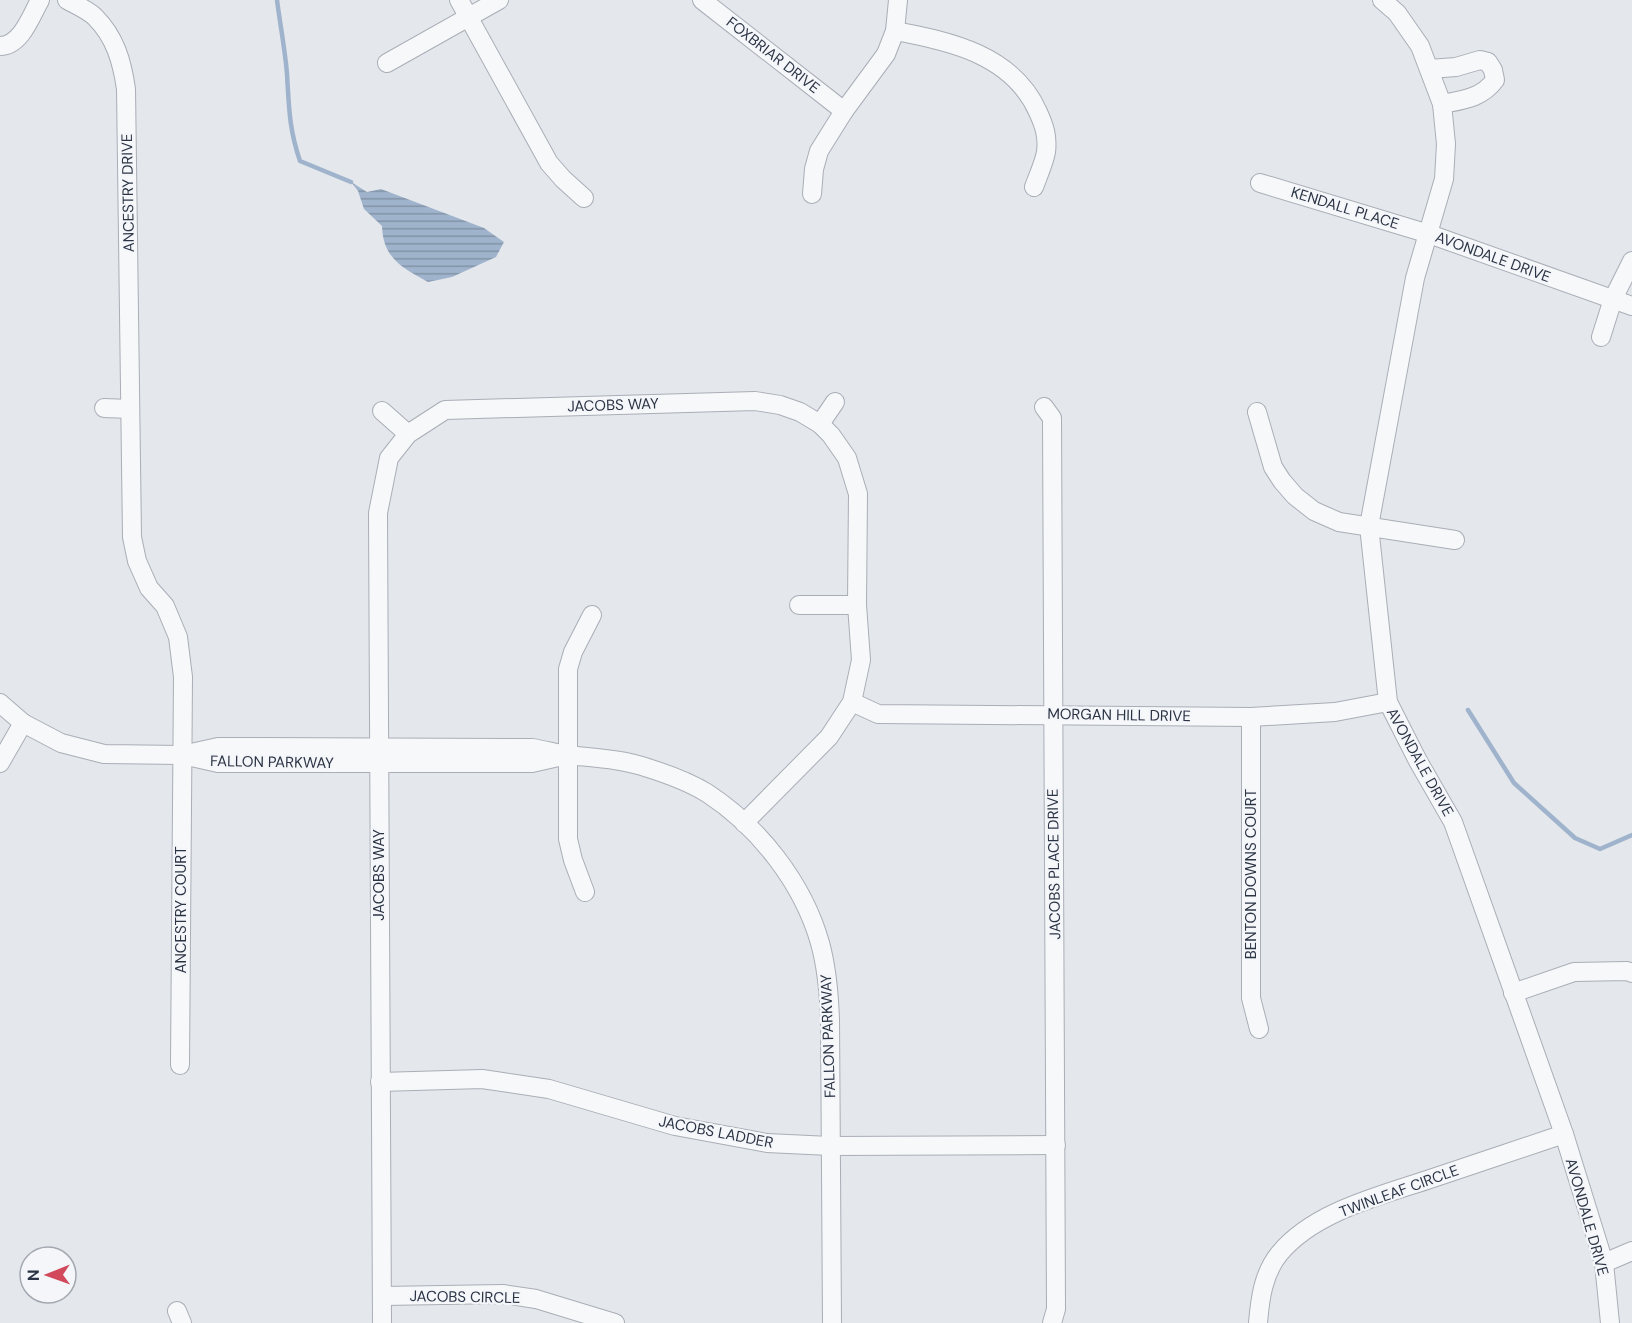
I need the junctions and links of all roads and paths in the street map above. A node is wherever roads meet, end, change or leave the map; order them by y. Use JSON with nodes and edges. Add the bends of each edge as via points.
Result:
{"nodes":[{"id":1,"x":40,"y":0,"type":"edge"},
{"id":2,"x":67,"y":0,"type":"edge"},
{"id":3,"x":499,"y":0,"type":"edge"},
{"id":4,"x":702,"y":0,"type":"edge"},
{"id":5,"x":898,"y":0,"type":"edge"},
{"id":6,"x":1382,"y":0,"type":"edge"},
{"id":7,"x":463,"y":8,"type":"edge"},
{"id":8,"x":895,"y":31,"type":"junction"},
{"id":9,"x":0,"y":46,"type":"edge"},
{"id":10,"x":387,"y":63,"type":"dead end"},
{"id":11,"x":1429,"y":69,"type":"junction"},
{"id":12,"x":1442,"y":104,"type":"junction"},
{"id":13,"x":844,"y":111,"type":"junction"},
{"id":14,"x":1260,"y":183,"type":"dead end"},
{"id":15,"x":1034,"y":187,"type":"dead end"},
{"id":16,"x":812,"y":194,"type":"dead end"},
{"id":17,"x":584,"y":198,"type":"dead end"},
{"id":18,"x":1429,"y":234,"type":"junction"},
{"id":19,"x":1632,"y":261,"type":"edge"},
{"id":20,"x":1613,"y":299,"type":"junction"},
{"id":21,"x":1632,"y":306,"type":"edge"},
{"id":22,"x":1601,"y":337,"type":"dead end"},
{"id":23,"x":834,"y":402,"type":"dead end"},
{"id":24,"x":1044,"y":407,"type":"dead end"},
{"id":25,"x":104,"y":408,"type":"dead end"},
{"id":26,"x":130,"y":409,"type":"junction"},
{"id":27,"x":382,"y":411,"type":"dead end"},
{"id":28,"x":1257,"y":412,"type":"dead end"},
{"id":29,"x":820,"y":424,"type":"junction"},
{"id":30,"x":408,"y":434,"type":"junction"},
{"id":31,"x":1369,"y":526,"type":"junction"},
{"id":32,"x":1455,"y":540,"type":"dead end"},
{"id":33,"x":799,"y":605,"type":"dead end"},
{"id":34,"x":857,"y":605,"type":"junction"},
{"id":35,"x":592,"y":615,"type":"dead end"},
{"id":36,"x":852,"y":702,"type":"junction"},
{"id":37,"x":1388,"y":702,"type":"junction"},
{"id":38,"x":0,"y":703,"type":"edge"},
{"id":39,"x":1052,"y":714,"type":"junction"},
{"id":40,"x":1251,"y":717,"type":"junction"},
{"id":41,"x":23,"y":723,"type":"junction"},
{"id":42,"x":182,"y":755,"type":"junction"},
{"id":43,"x":378,"y":755,"type":"junction"},
{"id":44,"x":568,"y":755,"type":"junction"},
{"id":45,"x":0,"y":763,"type":"edge"},
{"id":46,"x":744,"y":823,"type":"junction"},
{"id":47,"x":585,"y":892,"type":"dead end"},
{"id":48,"x":1632,"y":973,"type":"edge"},
{"id":49,"x":1513,"y":993,"type":"junction"},
{"id":50,"x":1259,"y":1029,"type":"dead end"},
{"id":51,"x":180,"y":1065,"type":"dead end"},
{"id":52,"x":380,"y":1082,"type":"junction"},
{"id":53,"x":1564,"y":1134,"type":"junction"},
{"id":54,"x":1056,"y":1145,"type":"junction"},
{"id":55,"x":830,"y":1146,"type":"junction"},
{"id":56,"x":1632,"y":1251,"type":"edge"},
{"id":57,"x":1604,"y":1263,"type":"junction"},
{"id":58,"x":383,"y":1296,"type":"junction"},
{"id":59,"x":382,"y":1323,"type":"edge"},
{"id":60,"x":615,"y":1323,"type":"edge"},
{"id":61,"x":832,"y":1323,"type":"edge"},
{"id":62,"x":1052,"y":1323,"type":"edge"},
{"id":63,"x":1258,"y":1323,"type":"edge"},
{"id":64,"x":1610,"y":1323,"type":"edge"}],
"edges":[{"from":1,"to":9,"type":"street","via":[[20,36],[8,46]]},
{"from":2,"to":26,"type":"street","name":"ANCESTRY DRIVE","via":[[94,16],[114,42],[126,89]]},
{"from":3,"to":7,"type":"street"},
{"from":4,"to":13,"type":"street","name":"FOXBRIAR DRIVE"},
{"from":5,"to":8,"type":"street"},
{"from":6,"to":11,"type":"street","via":[[1397,13],[1420,46]]},
{"from":7,"to":10,"type":"street"},
{"from":7,"to":17,"type":"street","via":[[549,163]]},
{"from":8,"to":13,"type":"street","via":[[886,54]]},
{"from":8,"to":15,"type":"street","via":[[971,50],[997,63],[1018,82],[1035,105],[1046,130],[1046,152]]},
{"from":11,"to":12,"type":"street"},
{"from":11,"to":12,"type":"street","via":[[1480,60],[1488,62],[1494,70],[1495,80],[1477,97]]},
{"from":12,"to":18,"type":"street","via":[[1446,144],[1443,179]]},
{"from":13,"to":16,"type":"street","via":[[819,151]]},
{"from":14,"to":18,"type":"street","name":"KENDALL PLACE"},
{"from":18,"to":20,"type":"street","name":"AVONDALE DRIVE"},
{"from":18,"to":31,"type":"street","name":"AVONDALE DRIVE","via":[[1415,278]]},
{"from":19,"to":20,"type":"street"},
{"from":20,"to":21,"type":"street","name":"AVONDALE DRIVE"},
{"from":20,"to":22,"type":"street"},
{"from":23,"to":29,"type":"street"},
{"from":24,"to":39,"type":"street","name":"JACOBS PLACE DRIVE","via":[[1052,418]]},
{"from":25,"to":26,"type":"street"},
{"from":26,"to":42,"type":"street","name":"ANCESTRY DRIVE","via":[[132,537],[149,588],[165,606],[178,637],[183,677]]},
{"from":27,"to":30,"type":"street"},
{"from":28,"to":31,"type":"street","via":[[1273,467],[1295,496],[1314,511],[1339,522]]},
{"from":29,"to":30,"type":"street","name":"JACOBS WAY","via":[[800,412],[755,401],[446,410]]},
{"from":29,"to":34,"type":"street","name":"JACOBS WAY","via":[[847,458],[858,494]]},
{"from":30,"to":43,"type":"street","name":"JACOBS WAY","via":[[389,458],[378,513]]},
{"from":31,"to":32,"type":"street"},
{"from":31,"to":37,"type":"street","name":"AVONDALE DRIVE"},
{"from":33,"to":34,"type":"street"},
{"from":34,"to":36,"type":"street","name":"JACOBS WAY","via":[[861,660]]},
{"from":35,"to":44,"type":"street","via":[[568,669]]},
{"from":36,"to":39,"type":"street","name":"MORGAN HILL DRIVE","via":[[878,714]]},
{"from":36,"to":46,"type":"street","name":"JACOBS WAY","via":[[829,737]]},
{"from":37,"to":40,"type":"street","name":"MORGAN HILL DRIVE","via":[[1335,712]]},
{"from":37,"to":49,"type":"street","name":"AVONDALE DRIVE","via":[[1453,822]]},
{"from":38,"to":41,"type":"street","name":"FALLON PARKWAY"},
{"from":39,"to":40,"type":"street","name":"MORGAN HILL DRIVE"},
{"from":39,"to":54,"type":"street","name":"JACOBS PLACE DRIVE"},
{"from":40,"to":50,"type":"street","name":"BENTON DOWNS COURT","via":[[1251,998]]},
{"from":41,"to":42,"type":"street","name":"FALLON PARKWAY","via":[[61,742],[104,754]]},
{"from":41,"to":45,"type":"street"},
{"from":42,"to":43,"type":"street","name":"FALLON PARKWAY","via":[[218,764]]},
{"from":42,"to":51,"type":"street","name":"ANCESTRY COURT"},
{"from":43,"to":44,"type":"street","name":"FALLON PARKWAY","via":[[532,763]]},
{"from":43,"to":52,"type":"street","name":"JACOBS WAY"},
{"from":44,"to":46,"type":"street","name":"FALLON PARKWAY","via":[[619,760],[673,777],[706,793]]},
{"from":44,"to":47,"type":"street","via":[[568,839]]},
{"from":46,"to":55,"type":"street","name":"FALLON PARKWAY","via":[[776,858],[802,897],[820,942],[828,978]]},
{"from":48,"to":49,"type":"street","via":[[1574,972]]},
{"from":49,"to":53,"type":"street","name":"AVONDALE DRIVE"},
{"from":52,"to":55,"type":"street","name":"JACOBS LADDER","via":[[482,1079],[549,1089],[675,1126],[767,1143]]},
{"from":52,"to":58,"type":"street","name":"JACOBS WAY"},
{"from":53,"to":57,"type":"street","name":"AVONDALE DRIVE"},
{"from":53,"to":63,"type":"street","name":"TWINLEAF CIRCLE","via":[[1352,1205],[1305,1229],[1279,1254],[1268,1274],[1260,1293]]},
{"from":54,"to":55,"type":"street","name":"JACOBS LADDER"},
{"from":54,"to":62,"type":"street","name":"JACOBS PLACE DRIVE","via":[[1056,1309]]},
{"from":55,"to":61,"type":"street","name":"FALLON PARKWAY"},
{"from":56,"to":57,"type":"street"},
{"from":57,"to":64,"type":"street","name":"AVONDALE DRIVE"},
{"from":58,"to":59,"type":"street","name":"JACOBS WAY"},
{"from":58,"to":60,"type":"street","name":"JACOBS CIRCLE","via":[[502,1294],[536,1299]]}]}
